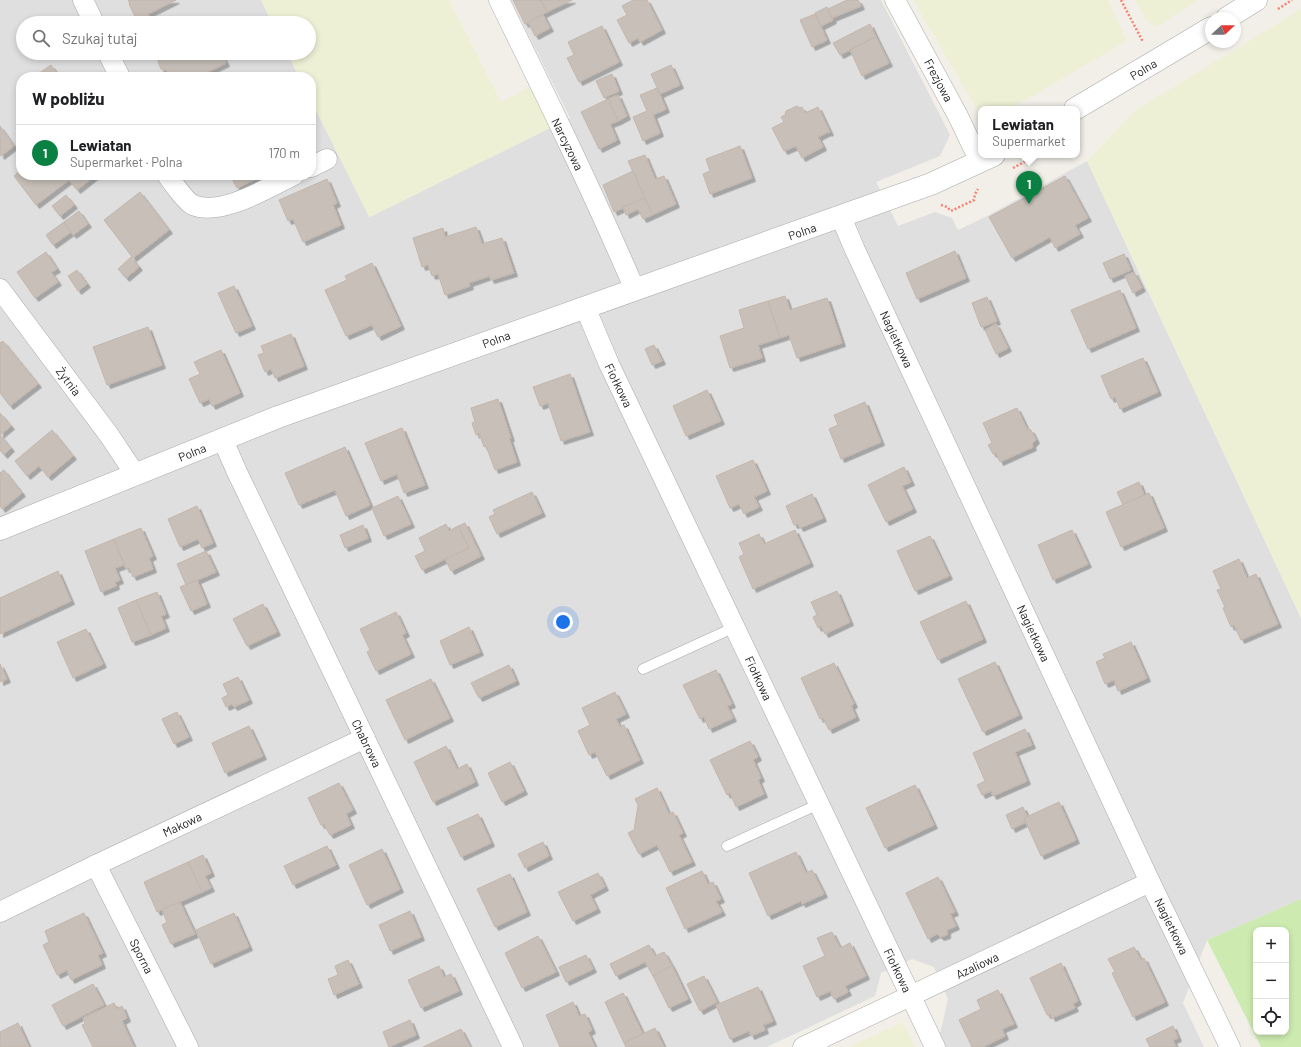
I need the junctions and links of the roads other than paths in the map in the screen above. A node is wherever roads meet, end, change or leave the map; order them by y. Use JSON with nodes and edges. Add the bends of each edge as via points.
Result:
{"nodes":[{"id":1,"x":83,"y":0,"type":"edge"},
{"id":2,"x":499,"y":0,"type":"edge"},
{"id":3,"x":895,"y":0,"type":"edge"},
{"id":4,"x":1256,"y":0,"type":"edge"},
{"id":5,"x":1237,"y":12,"type":"edge"},
{"id":6,"x":91,"y":16,"type":"edge"},
{"id":7,"x":1205,"y":32,"type":"edge"},
{"id":8,"x":112,"y":60,"type":"edge"},
{"id":9,"x":118,"y":72,"type":"edge"},
{"id":10,"x":1080,"y":106,"type":"edge"},
{"id":11,"x":978,"y":145,"type":"edge"},
{"id":12,"x":987,"y":158,"type":"edge"},
{"id":13,"x":171,"y":180,"type":"edge"},
{"id":14,"x":284,"y":180,"type":"edge"},
{"id":15,"x":841,"y":217,"type":"junction"},
{"id":16,"x":0,"y":289,"type":"edge"},
{"id":17,"x":635,"y":290,"type":"junction"},
{"id":18,"x":585,"y":308,"type":"junction"},
{"id":19,"x":223,"y":440,"type":"junction"},
{"id":20,"x":135,"y":474,"type":"junction"},
{"id":21,"x":0,"y":529,"type":"edge"},
{"id":22,"x":735,"y":627,"type":"junction"},
{"id":23,"x":643,"y":669,"type":"dead end"},
{"id":24,"x":365,"y":738,"type":"junction"},
{"id":25,"x":819,"y":804,"type":"junction"},
{"id":26,"x":727,"y":846,"type":"dead end"},
{"id":27,"x":96,"y":865,"type":"junction"},
{"id":28,"x":1150,"y":882,"type":"junction"},
{"id":29,"x":0,"y":912,"type":"edge"},
{"id":30,"x":910,"y":996,"type":"junction"},
{"id":31,"x":188,"y":1047,"type":"edge"},
{"id":32,"x":513,"y":1047,"type":"edge"},
{"id":33,"x":803,"y":1047,"type":"edge"},
{"id":34,"x":935,"y":1047,"type":"edge"},
{"id":35,"x":1230,"y":1047,"type":"edge"}],
"edges":[{"from":1,"to":6,"type":"street"},
{"from":2,"to":17,"type":"street","name":"Narcyzowa","via":[[578,163]]},
{"from":3,"to":11,"type":"street","name":"Frezjowa","via":[[958,116]]},
{"from":4,"to":5,"type":"street"},
{"from":7,"to":10,"type":"street","name":"Polna"},
{"from":8,"to":9,"type":"street"},
{"from":12,"to":15,"type":"street","name":"Polna","via":[[931,184]]},
{"from":13,"to":14,"type":"street","via":[[193,204],[212,208],[234,204]]},
{"from":15,"to":17,"type":"street","name":"Polna"},
{"from":15,"to":28,"type":"street","name":"Nagietkowa"},
{"from":16,"to":20,"type":"street","name":"Żytnia"},
{"from":17,"to":18,"type":"street","name":"Polna"},
{"from":18,"to":19,"type":"street","name":"Polna"},
{"from":18,"to":22,"type":"street","name":"Fiołkowa","via":[[609,364]]},
{"from":19,"to":20,"type":"street","name":"Polna"},
{"from":19,"to":24,"type":"street","name":"Chabrowa","via":[[236,472]]},
{"from":20,"to":21,"type":"street","name":"Polna"},
{"from":22,"to":23,"type":"lane"},
{"from":22,"to":25,"type":"street","name":"Fiołkowa"},
{"from":24,"to":27,"type":"street","name":"Makowa"},
{"from":24,"to":32,"type":"street","name":"Chabrowa"},
{"from":25,"to":26,"type":"lane"},
{"from":25,"to":30,"type":"street","name":"Fiołkowa"},
{"from":27,"to":29,"type":"street","name":"Makowa"},
{"from":27,"to":31,"type":"street","name":"Sporna"},
{"from":28,"to":30,"type":"street","name":"Azaliowa"},
{"from":28,"to":35,"type":"street","name":"Nagietkowa"},
{"from":30,"to":33,"type":"street","name":"Azaliowa"},
{"from":30,"to":34,"type":"street","name":"Fiołkowa"}]}
